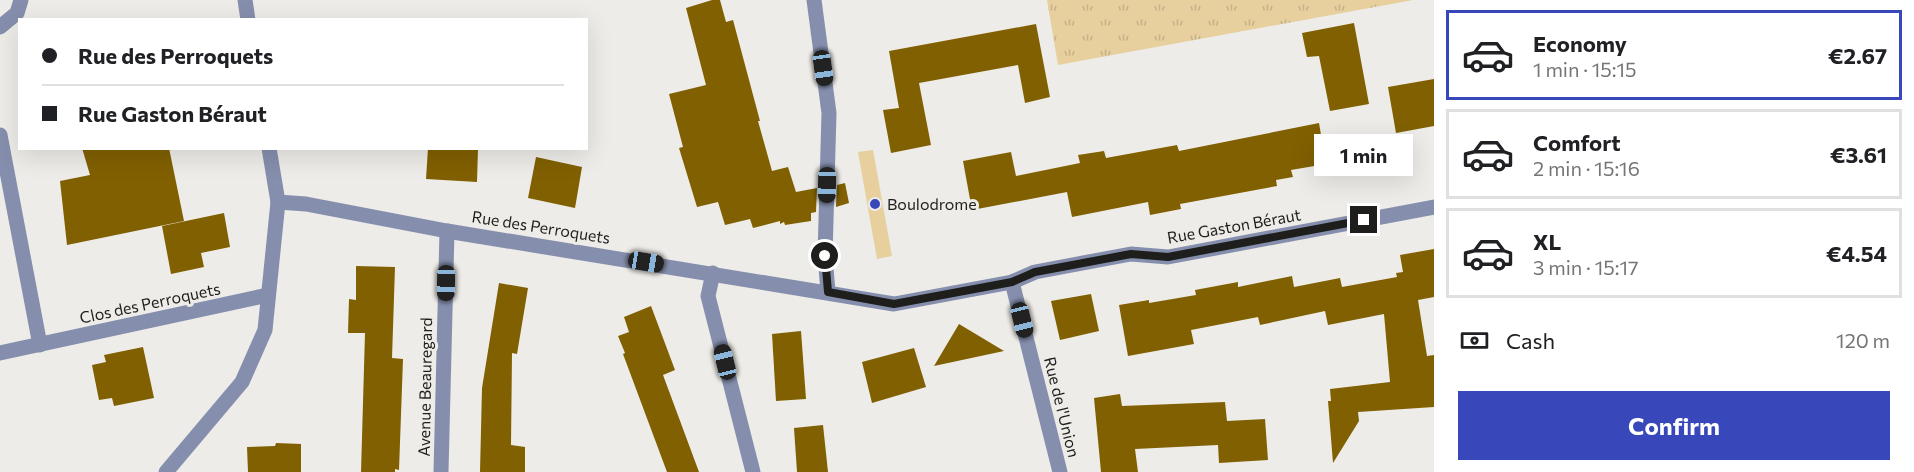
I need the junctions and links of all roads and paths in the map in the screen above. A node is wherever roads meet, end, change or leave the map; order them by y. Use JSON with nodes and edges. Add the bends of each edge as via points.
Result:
{"nodes":[{"id":1,"x":21,"y":0,"type":"edge"},
{"id":2,"x":245,"y":0,"type":"edge"},
{"id":3,"x":814,"y":0,"type":"edge"},
{"id":4,"x":248,"y":18,"type":"edge"},
{"id":5,"x":0,"y":27,"type":"edge"},
{"id":6,"x":0,"y":135,"type":"edge"},
{"id":7,"x":269,"y":150,"type":"edge"},
{"id":8,"x":278,"y":202,"type":"junction"},
{"id":9,"x":1434,"y":207,"type":"edge"},
{"id":10,"x":447,"y":231,"type":"junction"},
{"id":11,"x":713,"y":273,"type":"junction"},
{"id":12,"x":1012,"y":282,"type":"junction"},
{"id":13,"x":828,"y":292,"type":"junction"},
{"id":14,"x":268,"y":295,"type":"junction"},
{"id":15,"x":40,"y":345,"type":"junction"},
{"id":16,"x":0,"y":353,"type":"edge"},
{"id":17,"x":166,"y":472,"type":"edge"},
{"id":18,"x":441,"y":472,"type":"edge"},
{"id":19,"x":753,"y":472,"type":"edge"},
{"id":20,"x":1060,"y":472,"type":"edge"}],
"edges":[{"from":1,"to":5,"type":"street","via":[[17,13]]},
{"from":2,"to":4,"type":"street"},
{"from":3,"to":13,"type":"street","via":[[829,113],[825,256]]},
{"from":6,"to":15,"type":"street"},
{"from":7,"to":8,"type":"street"},
{"from":8,"to":10,"type":"street","name":"Rue des Perroquets"},
{"from":8,"to":14,"type":"street"},
{"from":9,"to":12,"type":"street","name":"Rue Gaston Béraut","via":[[1168,257],[1131,254],[1035,272]]},
{"from":10,"to":11,"type":"street","name":"Rue des Perroquets"},
{"from":10,"to":18,"type":"street","name":"Avenue Beauregard"},
{"from":11,"to":13,"type":"street","name":"Rue des Perroquets"},
{"from":11,"to":19,"type":"street","via":[[708,296]]},
{"from":12,"to":13,"type":"street","name":"Rue Gaston Béraut","via":[[894,304]]},
{"from":12,"to":20,"type":"street","name":"Rue de l'Union"},
{"from":14,"to":15,"type":"street","name":"Clos des Perroquets"},
{"from":14,"to":17,"type":"street","via":[[265,330],[242,382]]},
{"from":15,"to":16,"type":"street","name":"Clos des Perroquets"}]}
